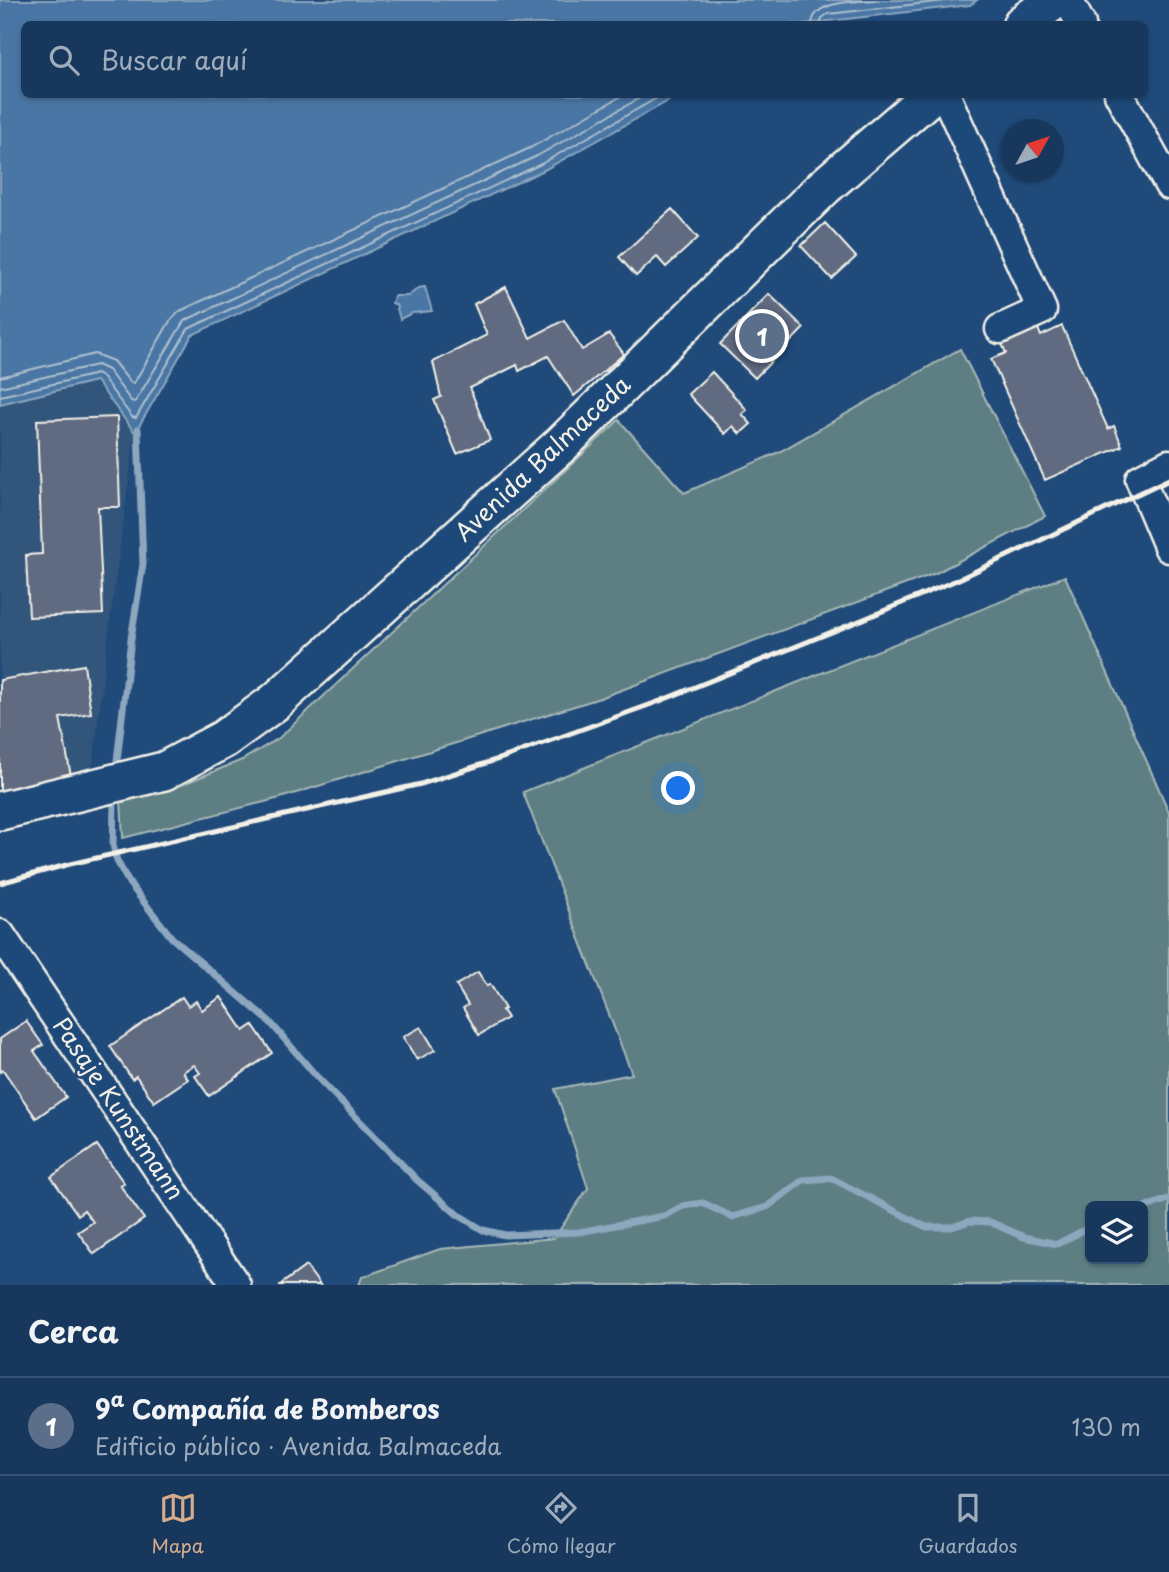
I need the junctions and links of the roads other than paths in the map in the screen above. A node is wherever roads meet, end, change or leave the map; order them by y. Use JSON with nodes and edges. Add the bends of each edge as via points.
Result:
{"nodes":[{"id":1,"x":1055,"y":0,"type":"edge"},
{"id":2,"x":1068,"y":0,"type":"edge"},
{"id":3,"x":1026,"y":21,"type":"edge"},
{"id":4,"x":1079,"y":21,"type":"edge"},
{"id":5,"x":927,"y":98,"type":"edge"},
{"id":6,"x":947,"y":98,"type":"edge"},
{"id":7,"x":1121,"y":98,"type":"edge"},
{"id":8,"x":1169,"y":186,"type":"edge"},
{"id":9,"x":1000,"y":329,"type":"dead end"},
{"id":10,"x":1169,"y":464,"type":"edge"},
{"id":11,"x":1169,"y":548,"type":"edge"},
{"id":12,"x":0,"y":811,"type":"edge"},
{"id":13,"x":0,"y":934,"type":"edge"},
{"id":14,"x":236,"y":1285,"type":"edge"}],
"edges":[{"from":1,"to":3,"type":"main road"},
{"from":2,"to":4,"type":"street"},
{"from":5,"to":12,"type":"main road","name":"Avenida Balmaceda","via":[[824,187],[563,443],[275,702],[224,739],[164,771]]},
{"from":6,"to":9,"type":"street","via":[[1042,310]]},
{"from":7,"to":8,"type":"street"},
{"from":10,"to":11,"type":"street","via":[[1140,479]]},
{"from":13,"to":14,"type":"street","name":"Pasaje Kunstmann"}]}
